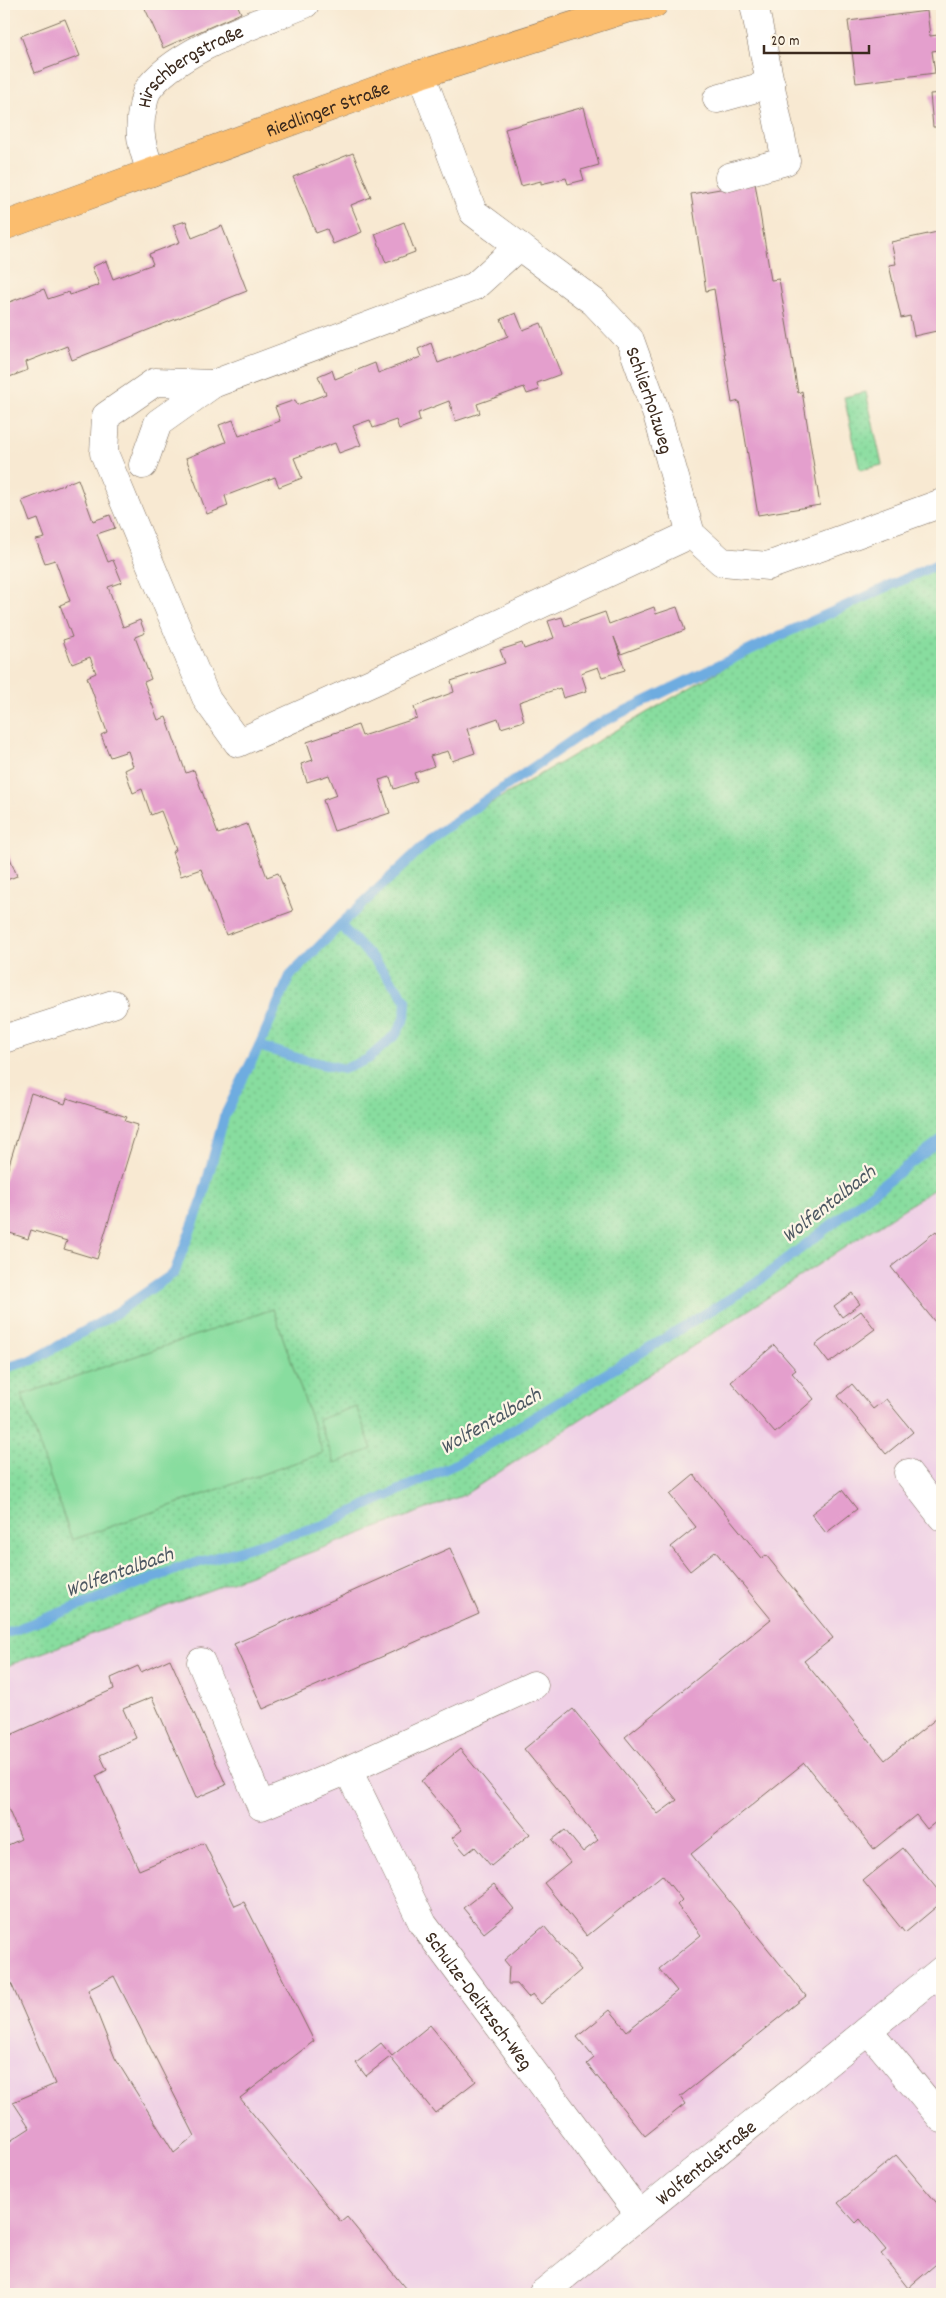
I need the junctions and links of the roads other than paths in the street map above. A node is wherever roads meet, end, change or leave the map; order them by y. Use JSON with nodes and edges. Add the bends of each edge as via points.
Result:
{"nodes":[{"id":1,"x":305,"y":4,"type":"edge"},
{"id":2,"x":654,"y":4,"type":"edge"},
{"id":3,"x":754,"y":4,"type":"edge"},
{"id":4,"x":421,"y":74,"type":"junction"},
{"id":5,"x":771,"y":84,"type":"junction"},
{"id":6,"x":717,"y":99,"type":"dead end"},
{"id":7,"x":151,"y":172,"type":"junction"},
{"id":8,"x":729,"y":177,"type":"dead end"},
{"id":9,"x":4,"y":226,"type":"edge"},
{"id":10,"x":519,"y":246,"type":"junction"},
{"id":11,"x":213,"y":384,"type":"junction"},
{"id":12,"x":143,"y":465,"type":"dead end"},
{"id":13,"x":942,"y":503,"type":"edge"},
{"id":14,"x":683,"y":538,"type":"junction"},
{"id":15,"x":113,"y":1004,"type":"dead end"},
{"id":16,"x":4,"y":1039,"type":"edge"},
{"id":17,"x":908,"y":1473,"type":"dead end"},
{"id":18,"x":942,"y":1517,"type":"edge"},
{"id":19,"x":201,"y":1662,"type":"dead end"},
{"id":20,"x":534,"y":1685,"type":"dead end"},
{"id":21,"x":348,"y":1770,"type":"junction"},
{"id":22,"x":942,"y":1970,"type":"edge"},
{"id":23,"x":868,"y":2030,"type":"junction"},
{"id":24,"x":942,"y":2118,"type":"edge"},
{"id":25,"x":639,"y":2214,"type":"junction"},
{"id":26,"x":542,"y":2294,"type":"edge"}],
"edges":[{"from":1,"to":7,"type":"street","name":"Hirschbergstraße","via":[[171,65],[146,92],[140,121],[141,144]]},
{"from":2,"to":4,"type":"main road","name":"Riedlinger Straße","via":[[626,9]]},
{"from":3,"to":5,"type":"street"},
{"from":4,"to":7,"type":"main road","name":"Riedlinger Straße"},
{"from":4,"to":10,"type":"street","name":"Schlierholzweg","via":[[473,212]]},
{"from":5,"to":6,"type":"street"},
{"from":5,"to":8,"type":"street","via":[[786,162]]},
{"from":7,"to":9,"type":"main road","name":"Riedlinger Straße"},
{"from":10,"to":11,"type":"street","via":[[475,286]]},
{"from":10,"to":14,"type":"street","name":"Schlierholzweg","via":[[594,302],[630,340],[658,418]]},
{"from":11,"to":12,"type":"street","via":[[158,423]]},
{"from":11,"to":14,"type":"street","via":[[154,382],[106,416],[104,453],[207,700],[238,743]]},
{"from":13,"to":14,"type":"street","via":[[768,566],[722,562]]},
{"from":15,"to":16,"type":"street"},
{"from":17,"to":18,"type":"street"},
{"from":19,"to":21,"type":"street","via":[[261,1806]]},
{"from":20,"to":21,"type":"street"},
{"from":21,"to":25,"type":"street","name":"Schulze-Delitzsch-Weg","via":[[423,1924]]},
{"from":22,"to":23,"type":"street","name":"Wolfentalstraße"},
{"from":23,"to":24,"type":"street"},
{"from":23,"to":25,"type":"street","name":"Wolfentalstraße"},
{"from":25,"to":26,"type":"street","name":"Wolfentalstraße"}]}
